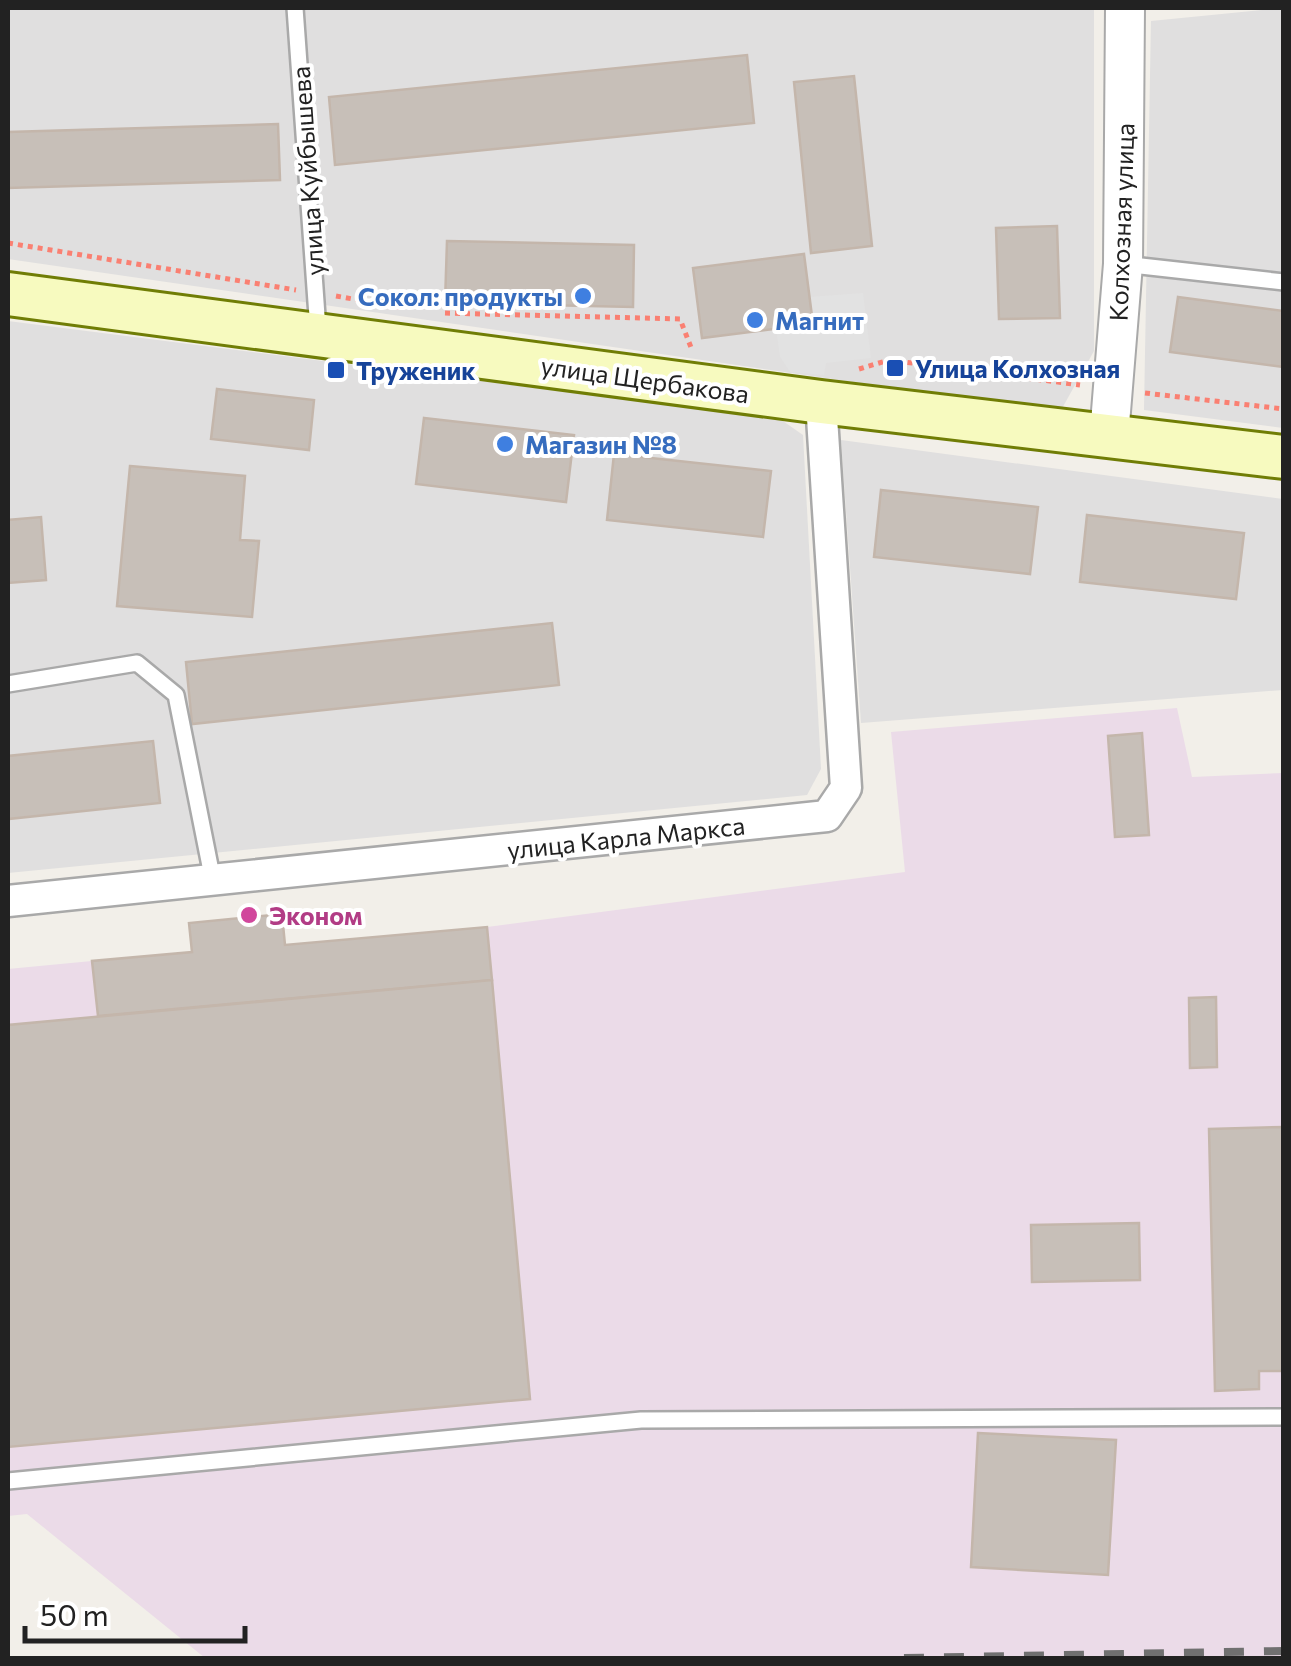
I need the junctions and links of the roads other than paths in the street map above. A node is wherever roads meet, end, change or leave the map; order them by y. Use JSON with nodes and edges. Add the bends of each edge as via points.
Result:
{"nodes":[{"id":1,"x":295,"y":8,"type":"edge"},
{"id":2,"x":1125,"y":8,"type":"edge"},
{"id":3,"x":1123,"y":264,"type":"junction"},
{"id":4,"x":1284,"y":282,"type":"edge"},
{"id":5,"x":8,"y":294,"type":"edge"},
{"id":6,"x":317,"y":314,"type":"junction"},
{"id":7,"x":821,"y":402,"type":"junction"},
{"id":8,"x":1109,"y":436,"type":"junction"},
{"id":9,"x":1284,"y":457,"type":"edge"},
{"id":10,"x":8,"y":684,"type":"edge"},
{"id":11,"x":214,"y":882,"type":"junction"},
{"id":12,"x":8,"y":901,"type":"edge"},
{"id":13,"x":1284,"y":1417,"type":"edge"},
{"id":14,"x":8,"y":1481,"type":"edge"}],
"edges":[{"from":1,"to":6,"type":"lane","name":"улица Куйбышева"},
{"from":2,"to":3,"type":"street","name":"Колхозная улица"},
{"from":3,"to":4,"type":"lane"},
{"from":3,"to":8,"type":"street","name":"Колхозная улица"},
{"from":5,"to":6,"type":"main road","name":"улица Щербакова"},
{"from":6,"to":7,"type":"main road","name":"улица Щербакова"},
{"from":7,"to":8,"type":"main road","name":"улица Щербакова"},
{"from":7,"to":11,"type":"street","name":"улица Карла Маркса","via":[[846,788],[827,816]]},
{"from":8,"to":9,"type":"main road","name":"улица Щербакова"},
{"from":10,"to":11,"type":"lane","via":[[137,663],[176,695]]},
{"from":11,"to":12,"type":"street","name":"улица Карла Маркса"},
{"from":13,"to":14,"type":"lane","via":[[641,1420]]}]}
